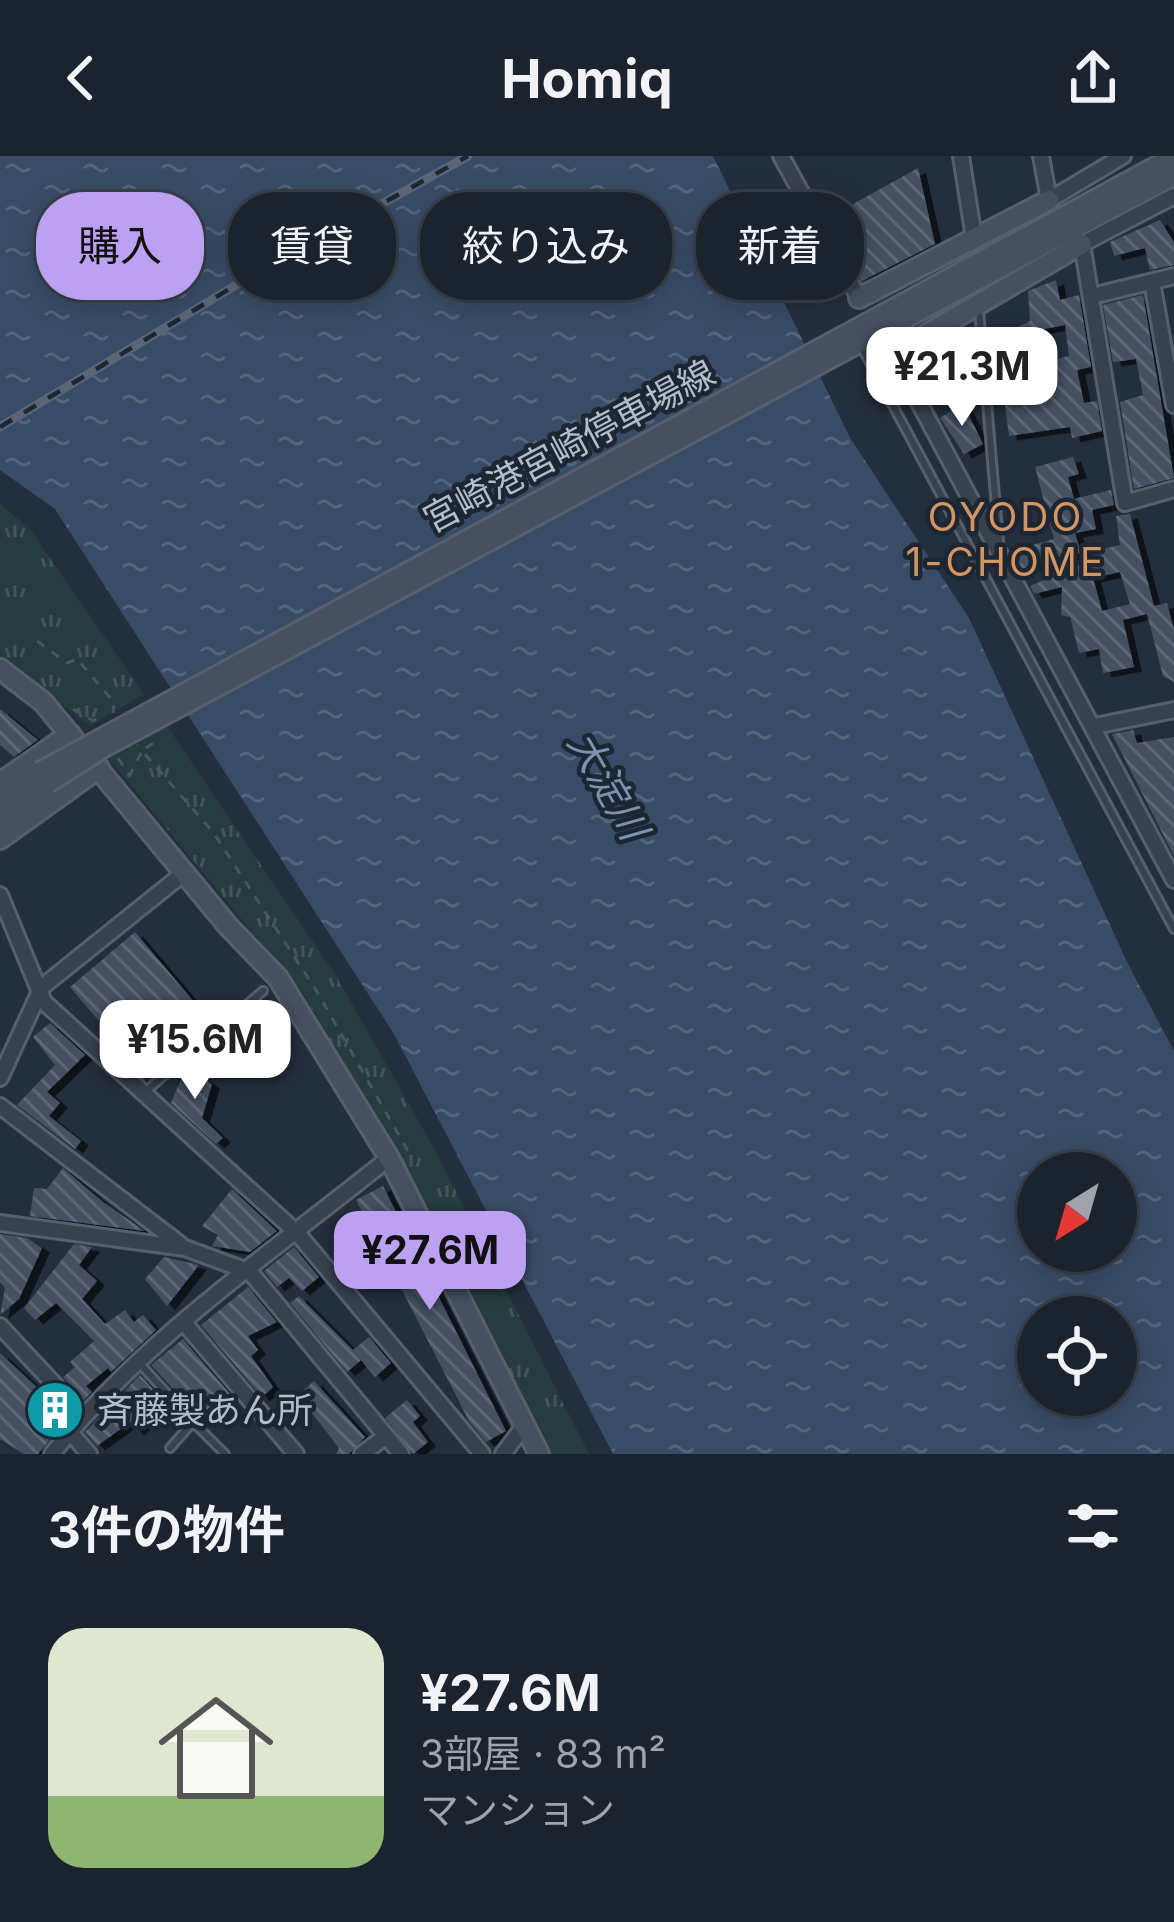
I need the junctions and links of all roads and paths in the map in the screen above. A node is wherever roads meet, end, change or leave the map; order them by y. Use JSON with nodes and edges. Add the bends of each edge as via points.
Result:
{"nodes":[{"id":1,"x":781,"y":156,"type":"edge"},
{"id":2,"x":961,"y":156,"type":"edge"},
{"id":3,"x":1041,"y":156,"type":"edge"},
{"id":4,"x":1123,"y":156,"type":"edge"},
{"id":5,"x":1174,"y":157,"type":"edge"},
{"id":6,"x":1174,"y":175,"type":"edge"},
{"id":7,"x":801,"y":192,"type":"edge"},
{"id":8,"x":1174,"y":196,"type":"edge"},
{"id":9,"x":1049,"y":200,"type":"junction"},
{"id":10,"x":974,"y":238,"type":"junction"},
{"id":11,"x":1082,"y":244,"type":"junction"},
{"id":12,"x":1174,"y":276,"type":"edge"},
{"id":13,"x":1152,"y":282,"type":"junction"},
{"id":14,"x":864,"y":295,"type":"edge"},
{"id":15,"x":1092,"y":296,"type":"junction"},
{"id":16,"x":979,"y":306,"type":"junction"},
{"id":17,"x":850,"y":342,"type":"junction"},
{"id":18,"x":893,"y":354,"type":"joint"},
{"id":19,"x":1174,"y":405,"type":"edge"},
{"id":20,"x":1174,"y":490,"type":"edge"},
{"id":21,"x":998,"y":551,"type":"junction"},
{"id":22,"x":37,"y":641,"type":"dead end"},
{"id":23,"x":0,"y":669,"type":"edge"},
{"id":24,"x":73,"y":709,"type":"dead end"},
{"id":25,"x":110,"y":709,"type":"dead end"},
{"id":26,"x":1174,"y":710,"type":"edge"},
{"id":27,"x":103,"y":716,"type":"dead end"},
{"id":28,"x":1095,"y":726,"type":"junction"},
{"id":29,"x":70,"y":734,"type":"junction"},
{"id":30,"x":153,"y":743,"type":"dead end"},
{"id":31,"x":124,"y":751,"type":"dead end"},
{"id":32,"x":99,"y":768,"type":"junction"},
{"id":33,"x":130,"y":776,"type":"dead end"},
{"id":34,"x":0,"y":783,"type":"edge"},
{"id":35,"x":2,"y":808,"type":"edge"},
{"id":36,"x":0,"y":838,"type":"edge"},
{"id":37,"x":184,"y":873,"type":"junction"},
{"id":38,"x":1174,"y":880,"type":"edge"},
{"id":39,"x":0,"y":896,"type":"edge"},
{"id":40,"x":1174,"y":929,"type":"edge"},
{"id":41,"x":42,"y":987,"type":"junction"},
{"id":42,"x":263,"y":991,"type":"dead end"},
{"id":43,"x":0,"y":1078,"type":"edge"},
{"id":44,"x":143,"y":1094,"type":"junction"},
{"id":45,"x":0,"y":1106,"type":"edge"},
{"id":46,"x":398,"y":1154,"type":"junction"},
{"id":47,"x":0,"y":1223,"type":"edge"},
{"id":48,"x":298,"y":1234,"type":"junction"},
{"id":49,"x":185,"y":1248,"type":"junction"},
{"id":50,"x":250,"y":1271,"type":"junction"},
{"id":51,"x":185,"y":1324,"type":"junction"},
{"id":52,"x":0,"y":1326,"type":"edge"},
{"id":53,"x":139,"y":1364,"type":"junction"},
{"id":54,"x":83,"y":1415,"type":"junction"},
{"id":55,"x":194,"y":1422,"type":"junction"},
{"id":56,"x":524,"y":1426,"type":"junction"},
{"id":57,"x":70,"y":1432,"type":"junction"},
{"id":58,"x":386,"y":1436,"type":"junction"},
{"id":59,"x":170,"y":1448,"type":"dead end"},
{"id":60,"x":52,"y":1454,"type":"edge"},
{"id":61,"x":89,"y":1454,"type":"edge"},
{"id":62,"x":225,"y":1454,"type":"edge"},
{"id":63,"x":296,"y":1454,"type":"edge"},
{"id":64,"x":362,"y":1454,"type":"edge"},
{"id":65,"x":401,"y":1454,"type":"edge"},
{"id":66,"x":482,"y":1454,"type":"edge"},
{"id":67,"x":503,"y":1454,"type":"edge"},
{"id":68,"x":538,"y":1454,"type":"edge"}],
"edges":[{"from":1,"to":7,"type":"street"},
{"from":2,"to":10,"type":"street"},
{"from":3,"to":9,"type":"street"},
{"from":4,"to":9,"type":"street"},
{"from":5,"to":17,"type":"main road","name":"宮崎港宮崎停車場線"},
{"from":6,"to":17,"type":"main road","name":"宮崎港宮崎停車場線"},
{"from":8,"to":11,"type":"street"},
{"from":9,"to":10,"type":"main road"},
{"from":10,"to":14,"type":"main road"},
{"from":11,"to":15,"type":"street"},
{"from":11,"to":16,"type":"main road"},
{"from":12,"to":13,"type":"street"},
{"from":13,"to":15,"type":"street"},
{"from":13,"to":19,"type":"street"},
{"from":15,"to":20,"type":"street","via":[[1125,503]]},
{"from":16,"to":18,"type":"main road"},
{"from":16,"to":21,"type":"lane"},
{"from":17,"to":35,"type":"main road","name":"宮崎港宮崎停車場線","bridge":true},
{"from":17,"to":40,"type":"lane"},
{"from":18,"to":21,"type":"street"},
{"from":21,"to":28,"type":"street"},
{"from":22,"to":25,"type":"path","via":[[67,663],[77,659],[114,702]]},
{"from":23,"to":29,"type":"main road"},
{"from":24,"to":27,"type":"path","via":[[93,721]]},
{"from":26,"to":28,"type":"street"},
{"from":28,"to":38,"type":"street"},
{"from":29,"to":32,"type":"main road"},
{"from":29,"to":34,"type":"main road"},
{"from":30,"to":46,"type":"path","via":[[142,751],[226,851],[316,990]]},
{"from":31,"to":33,"type":"path","via":[[116,755]]},
{"from":32,"to":36,"type":"main road"},
{"from":32,"to":37,"type":"main road"},
{"from":37,"to":41,"type":"street"},
{"from":37,"to":46,"type":"main road","via":[[278,979]]},
{"from":39,"to":41,"type":"street"},
{"from":41,"to":43,"type":"street"},
{"from":41,"to":44,"type":"street","via":[[44,1002]]},
{"from":42,"to":44,"type":"lane"},
{"from":44,"to":48,"type":"street"},
{"from":45,"to":49,"type":"street"},
{"from":46,"to":48,"type":"street"},
{"from":46,"to":56,"type":"main road"},
{"from":47,"to":49,"type":"street"},
{"from":48,"to":50,"type":"street"},
{"from":48,"to":66,"type":"street"},
{"from":49,"to":50,"type":"street"},
{"from":50,"to":51,"type":"street"},
{"from":50,"to":58,"type":"street"},
{"from":51,"to":53,"type":"street"},
{"from":51,"to":63,"type":"street"},
{"from":52,"to":54,"type":"street"},
{"from":53,"to":54,"type":"street"},
{"from":53,"to":55,"type":"lane"},
{"from":54,"to":57,"type":"street"},
{"from":55,"to":59,"type":"lane"},
{"from":55,"to":62,"type":"lane"},
{"from":56,"to":67,"type":"street"},
{"from":56,"to":68,"type":"main road"},
{"from":57,"to":60,"type":"street"},
{"from":57,"to":61,"type":"street"},
{"from":58,"to":64,"type":"street"},
{"from":58,"to":65,"type":"street"}]}
